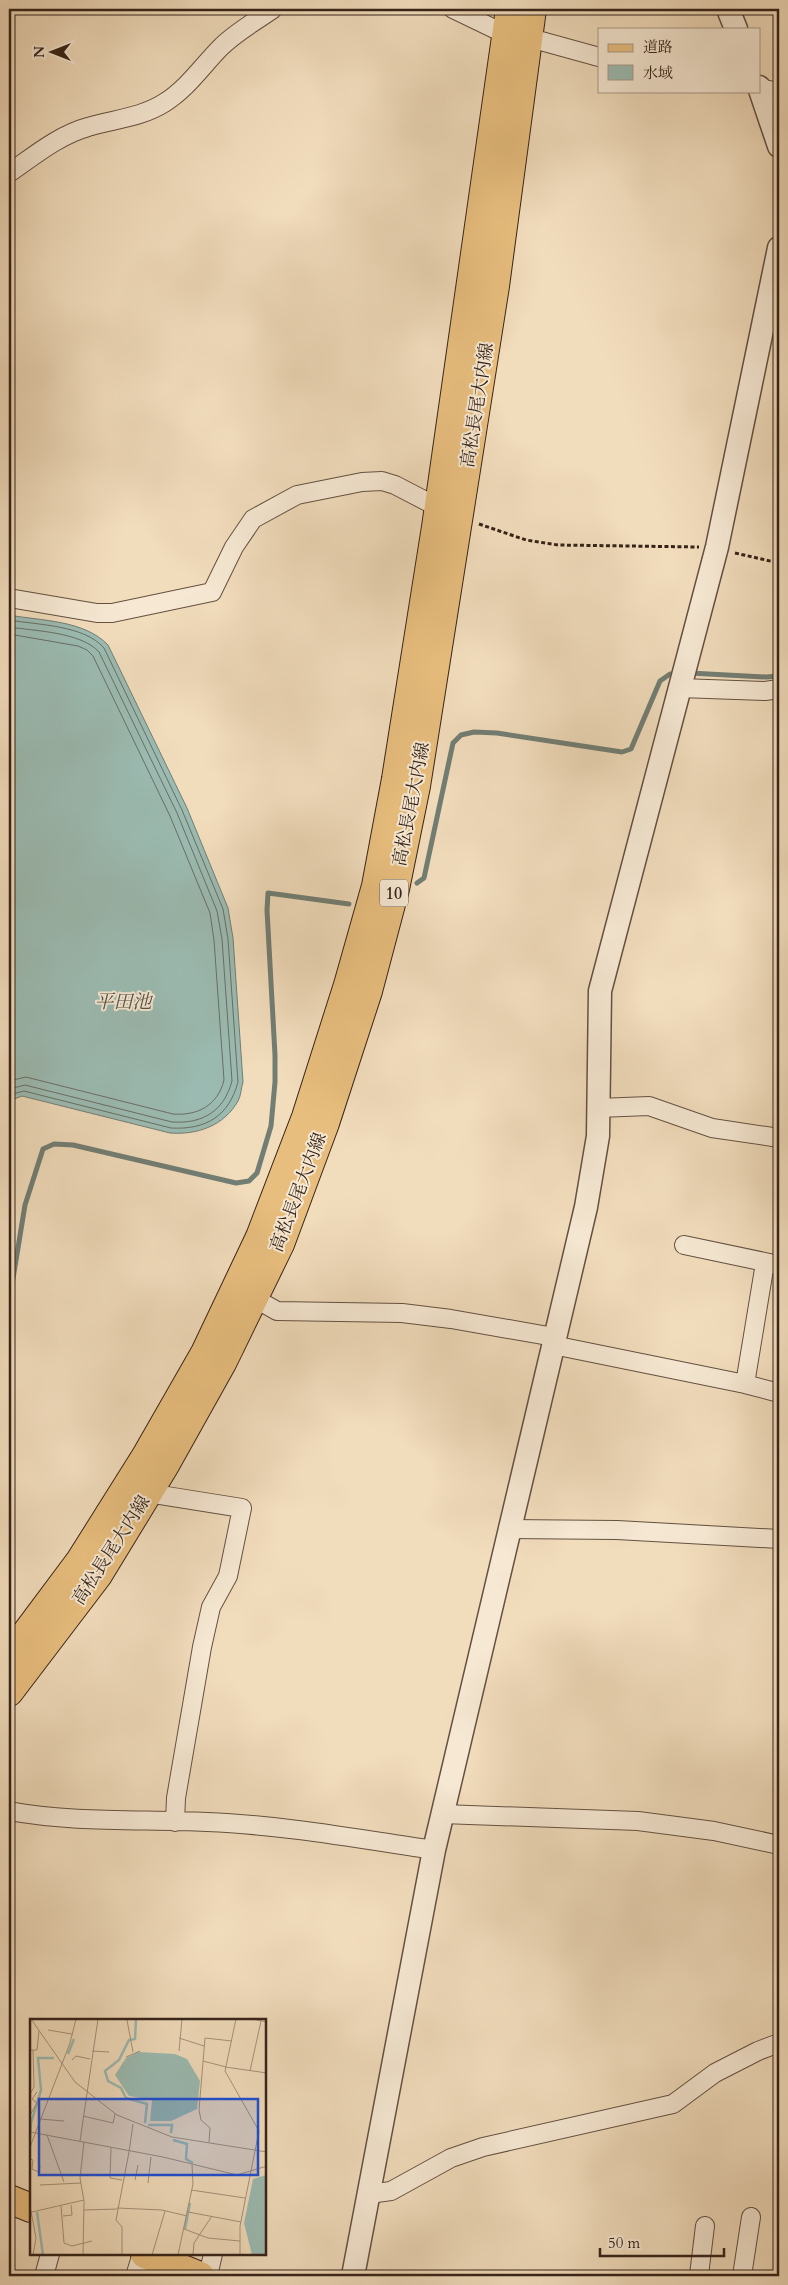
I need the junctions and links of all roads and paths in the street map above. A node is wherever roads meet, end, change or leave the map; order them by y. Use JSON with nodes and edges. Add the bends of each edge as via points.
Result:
{"nodes":[{"id":1,"x":273,"y":9,"type":"edge"},
{"id":2,"x":453,"y":9,"type":"edge"},
{"id":3,"x":532,"y":9,"type":"edge"},
{"id":4,"x":728,"y":9,"type":"edge"},
{"id":5,"x":515,"y":28,"type":"edge"},
{"id":6,"x":736,"y":28,"type":"edge"},
{"id":7,"x":598,"y":57,"type":"edge"},
{"id":8,"x":764,"y":89,"type":"edge"},
{"id":9,"x":779,"y":146,"type":"edge"},
{"id":10,"x":9,"y":172,"type":"edge"},
{"id":11,"x":779,"y":248,"type":"edge"},
{"id":12,"x":451,"y":513,"type":"junction"},
{"id":13,"x":717,"y":547,"type":"junction"},
{"id":14,"x":779,"y":563,"type":"edge"},
{"id":15,"x":9,"y":598,"type":"edge"},
{"id":16,"x":680,"y":688,"type":"junction"},
{"id":17,"x":779,"y":689,"type":"edge"},
{"id":18,"x":598,"y":1108,"type":"junction"},
{"id":19,"x":779,"y":1138,"type":"edge"},
{"id":20,"x":684,"y":1245,"type":"dead end"},
{"id":21,"x":772,"y":1264,"type":"edge"},
{"id":22,"x":254,"y":1298,"type":"junction"},
{"id":23,"x":553,"y":1341,"type":"junction"},
{"id":24,"x":745,"y":1384,"type":"junction"},
{"id":25,"x":779,"y":1394,"type":"edge"},
{"id":26,"x":148,"y":1493,"type":"junction"},
{"id":27,"x":508,"y":1530,"type":"junction"},
{"id":28,"x":779,"y":1540,"type":"edge"},
{"id":29,"x":9,"y":1656,"type":"edge"},
{"id":30,"x":9,"y":1692,"type":"edge"},
{"id":31,"x":9,"y":1810,"type":"edge"},
{"id":32,"x":442,"y":1814,"type":"junction"},
{"id":33,"x":175,"y":1822,"type":"junction"},
{"id":34,"x":779,"y":1845,"type":"edge"},
{"id":35,"x":434,"y":1850,"type":"junction"},
{"id":36,"x":779,"y":2043,"type":"edge"},
{"id":37,"x":369,"y":2194,"type":"junction"},
{"id":38,"x":9,"y":2199,"type":"edge"},
{"id":39,"x":30,"y":2208,"type":"edge"},
{"id":40,"x":751,"y":2217,"type":"dead end"},
{"id":41,"x":705,"y":2226,"type":"dead end"},
{"id":42,"x":50,"y":2255,"type":"edge"},
{"id":43,"x":143,"y":2255,"type":"edge"},
{"id":44,"x":146,"y":2255,"type":"edge"},
{"id":45,"x":213,"y":2255,"type":"edge"},
{"id":46,"x":699,"y":2275,"type":"edge"},
{"id":47,"x":44,"y":2276,"type":"edge"},
{"id":48,"x":136,"y":2276,"type":"edge"},
{"id":49,"x":200,"y":2276,"type":"edge"},
{"id":50,"x":208,"y":2276,"type":"edge"},
{"id":51,"x":353,"y":2276,"type":"edge"},
{"id":52,"x":742,"y":2276,"type":"edge"}],
"edges":[{"from":1,"to":10,"type":"street","via":[[222,46],[179,93],[164,104],[127,119],[74,132]]},
{"from":2,"to":5,"type":"street"},
{"from":3,"to":5,"type":"main road","name":"高松長尾大内線","number":"10"},
{"from":4,"to":6,"type":"street"},
{"from":5,"to":7,"type":"street"},
{"from":5,"to":12,"type":"main road","name":"高松長尾大内線","number":"10","via":[[495,286]]},
{"from":8,"to":9,"type":"street"},
{"from":11,"to":13,"type":"street"},
{"from":12,"to":13,"type":"path","via":[[526,540],[558,545]]},
{"from":12,"to":15,"type":"street","via":[[395,485],[382,481],[362,482],[297,495],[253,519],[234,547],[212,592],[112,613]]},
{"from":12,"to":22,"type":"main road","name":"高松長尾大内線","number":"10","via":[[416,786],[395,889],[368,991],[322,1132],[280,1244]]},
{"from":12,"to":29,"type":"main road","name":"高松長尾大内線","number":"10","via":[[376,886],[306,1118],[260,1237],[205,1353],[146,1456],[80,1561]]},
{"from":13,"to":14,"type":"path","via":[[749,558]]},
{"from":13,"to":16,"type":"street"},
{"from":16,"to":17,"type":"street"},
{"from":16,"to":18,"type":"street","via":[[600,991]]},
{"from":18,"to":19,"type":"street","via":[[650,1106],[712,1128]]},
{"from":18,"to":23,"type":"street","via":[[598,1136],[586,1207]]},
{"from":20,"to":21,"type":"street"},
{"from":21,"to":24,"type":"street"},
{"from":22,"to":23,"type":"street","via":[[277,1311],[402,1313],[451,1319]]},
{"from":22,"to":26,"type":"main road","name":"高松長尾大内線","number":"10","via":[[222,1363]]},
{"from":23,"to":24,"type":"street"},
{"from":23,"to":27,"type":"street"},
{"from":24,"to":25,"type":"street"},
{"from":26,"to":30,"type":"main road","name":"高松長尾大内線","number":"10","via":[[98,1575]]},
{"from":26,"to":33,"type":"street","via":[[242,1508],[228,1576],[212,1607],[202,1647],[176,1798]]},
{"from":27,"to":28,"type":"street","via":[[617,1530]]},
{"from":27,"to":32,"type":"street"},
{"from":31,"to":33,"type":"street","via":[[95,1820]]},
{"from":32,"to":34,"type":"street","via":[[638,1821],[714,1831]]},
{"from":32,"to":35,"type":"street"},
{"from":33,"to":35,"type":"street","via":[[288,1830]]},
{"from":35,"to":37,"type":"street"},
{"from":36,"to":37,"type":"street","via":[[715,2074],[673,2104],[483,2147],[451,2158],[392,2191]]},
{"from":37,"to":51,"type":"street"},
{"from":38,"to":39,"type":"main road"},
{"from":40,"to":52,"type":"street"},
{"from":41,"to":46,"type":"street"},
{"from":42,"to":47,"type":"street"},
{"from":43,"to":48,"type":"street"},
{"from":44,"to":49,"type":"main road"},
{"from":45,"to":50,"type":"street"}]}
